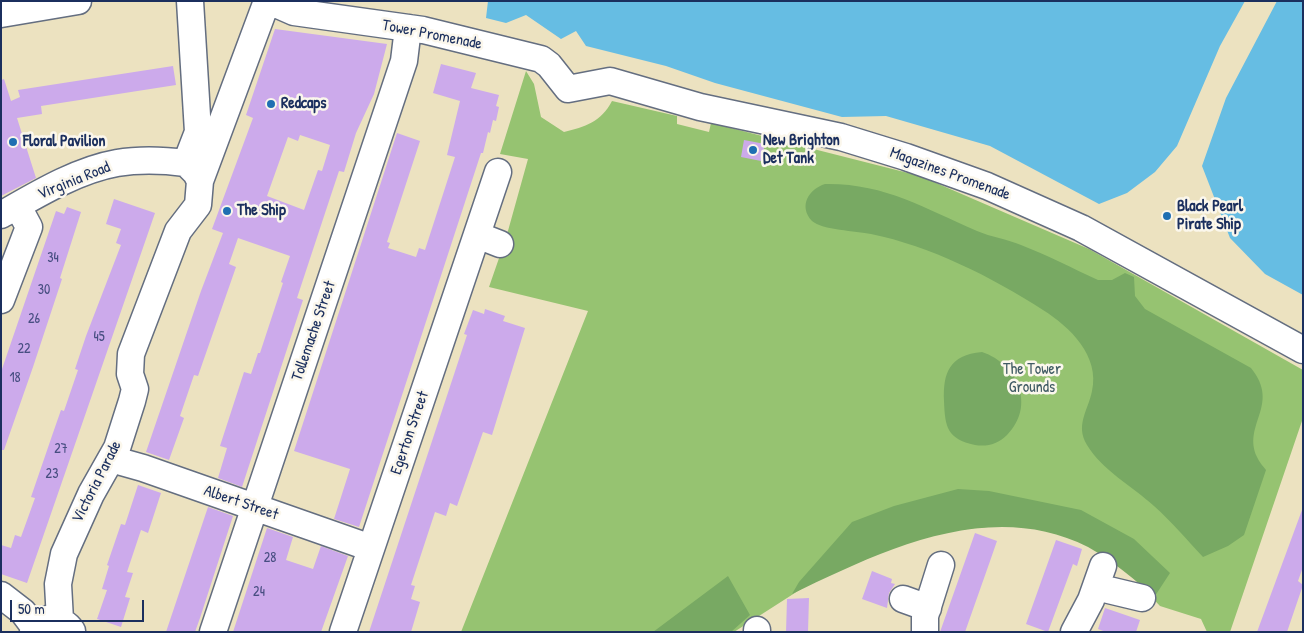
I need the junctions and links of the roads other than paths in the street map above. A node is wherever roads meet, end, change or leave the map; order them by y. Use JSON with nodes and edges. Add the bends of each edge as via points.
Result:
{"nodes":[{"id":1,"x":78,"y":1,"type":"edge"},
{"id":2,"x":190,"y":1,"type":"edge"},
{"id":3,"x":273,"y":4,"type":"edge"},
{"id":4,"x":1,"y":14,"type":"edge"},
{"id":5,"x":408,"y":28,"type":"junction"},
{"id":6,"x":568,"y":89,"type":"joint"},
{"id":7,"x":193,"y":172,"type":"junction"},
{"id":8,"x":498,"y":172,"type":"dead end"},
{"id":9,"x":7,"y":212,"type":"edge"},
{"id":10,"x":1,"y":300,"type":"edge"},
{"id":11,"x":1303,"y":350,"type":"edge"},
{"id":12,"x":111,"y":459,"type":"junction"},
{"id":13,"x":253,"y":507,"type":"junction"},
{"id":14,"x":371,"y":548,"type":"junction"},
{"id":15,"x":941,"y":566,"type":"dead end"},
{"id":16,"x":1,"y":595,"type":"edge"},
{"id":17,"x":1142,"y":598,"type":"dead end"},
{"id":18,"x":903,"y":599,"type":"dead end"},
{"id":19,"x":926,"y":620,"type":"edge"},
{"id":20,"x":66,"y":626,"type":"edge"},
{"id":21,"x":34,"y":630,"type":"edge"},
{"id":22,"x":214,"y":632,"type":"edge"},
{"id":23,"x":343,"y":632,"type":"edge"},
{"id":24,"x":1074,"y":632,"type":"edge"}],
"edges":[{"from":1,"to":4,"type":"street"},
{"from":2,"to":7,"type":"street","via":[[198,132]]},
{"from":3,"to":5,"type":"street","name":"Tower Promenade"},
{"from":3,"to":7,"type":"street"},
{"from":5,"to":6,"type":"street","name":"Tower Promenade","via":[[541,59]]},
{"from":5,"to":13,"type":"street","name":"Tollemache Street","via":[[404,61]]},
{"from":6,"to":11,"type":"street","name":"Magazines Promenade","via":[[610,81],[700,107],[841,137],[906,157],[987,186],[1081,228]]},
{"from":7,"to":9,"type":"street","name":"Virginia Road","via":[[143,160],[116,163],[75,177]]},
{"from":7,"to":12,"type":"street","name":"Victoria Parade","via":[[198,205],[178,231],[130,354],[130,374],[135,389]]},
{"from":8,"to":14,"type":"street","name":"Egerton Street","via":[[489,240]]},
{"from":9,"to":10,"type":"street","via":[[22,214],[29,227]]},
{"from":12,"to":13,"type":"street","name":"Albert Street"},
{"from":12,"to":20,"type":"street","name":"Victoria Parade","via":[[64,554],[58,584]]},
{"from":13,"to":14,"type":"street","name":"Albert Street"},
{"from":13,"to":22,"type":"street","name":"Tollemache Street"},
{"from":14,"to":23,"type":"street","name":"Egerton Street"},
{"from":15,"to":19,"type":"street"},
{"from":16,"to":21,"type":"street","via":[[22,612]]},
{"from":17,"to":24,"type":"street","via":[[1099,576]]},
{"from":18,"to":19,"type":"street"},
{"from":20,"to":21,"type":"street","via":[[48,619]]}]}
